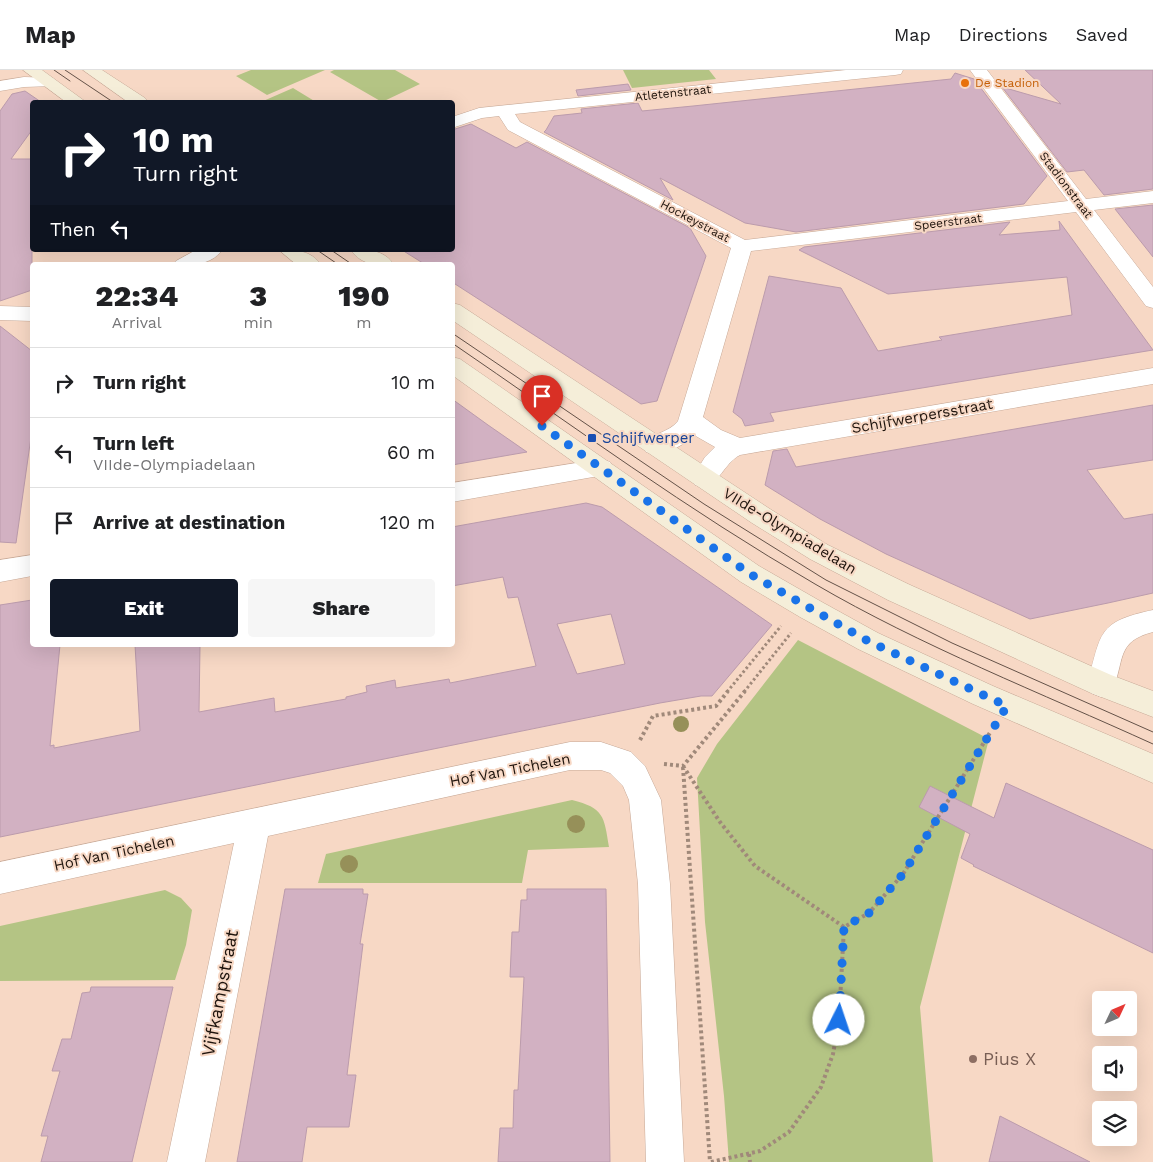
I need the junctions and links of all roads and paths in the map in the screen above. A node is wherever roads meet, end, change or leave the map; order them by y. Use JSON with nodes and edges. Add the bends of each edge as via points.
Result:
{"nodes":[{"id":1,"x":31,"y":70,"type":"edge"},
{"id":2,"x":91,"y":70,"type":"edge"},
{"id":3,"x":895,"y":70,"type":"edge"},
{"id":4,"x":978,"y":70,"type":"edge"},
{"id":5,"x":47,"y":82,"type":"junction"},
{"id":6,"x":0,"y":86,"type":"edge"},
{"id":7,"x":74,"y":100,"type":"edge"},
{"id":8,"x":136,"y":100,"type":"edge"},
{"id":9,"x":504,"y":111,"type":"junction"},
{"id":10,"x":455,"y":122,"type":"edge"},
{"id":11,"x":1153,"y":198,"type":"edge"},
{"id":12,"x":1081,"y":206,"type":"junction"},
{"id":13,"x":742,"y":246,"type":"junction"},
{"id":14,"x":208,"y":252,"type":"edge"},
{"id":15,"x":292,"y":252,"type":"edge"},
{"id":16,"x":364,"y":252,"type":"edge"},
{"id":17,"x":189,"y":262,"type":"edge"},
{"id":18,"x":307,"y":262,"type":"edge"},
{"id":19,"x":379,"y":262,"type":"edge"},
{"id":20,"x":1153,"y":301,"type":"edge"},
{"id":21,"x":455,"y":312,"type":"edge"},
{"id":22,"x":0,"y":313,"type":"edge"},
{"id":23,"x":30,"y":314,"type":"edge"},
{"id":24,"x":455,"y":366,"type":"edge"},
{"id":25,"x":1153,"y":376,"type":"edge"},
{"id":26,"x":692,"y":420,"type":"junction"},
{"id":27,"x":655,"y":446,"type":"junction"},
{"id":28,"x":736,"y":446,"type":"junction"},
{"id":29,"x":601,"y":468,"type":"junction"},
{"id":30,"x":704,"y":478,"type":"junction"},
{"id":31,"x":455,"y":493,"type":"edge"},
{"id":32,"x":30,"y":566,"type":"edge"},
{"id":33,"x":0,"y":571,"type":"edge"},
{"id":34,"x":787,"y":619,"type":"dead end"},
{"id":35,"x":1153,"y":621,"type":"edge"},
{"id":36,"x":797,"y":625,"type":"dead end"},
{"id":37,"x":1101,"y":684,"type":"junction"},
{"id":38,"x":1153,"y":704,"type":"edge"},
{"id":39,"x":1007,"y":706,"type":"junction"},
{"id":40,"x":683,"y":766,"type":"junction"},
{"id":41,"x":626,"y":767,"type":"junction"},
{"id":42,"x":1153,"y":769,"type":"edge"},
{"id":43,"x":254,"y":824,"type":"junction"},
{"id":44,"x":0,"y":878,"type":"edge"},
{"id":45,"x":844,"y":927,"type":"junction"},
{"id":46,"x":749,"y":1154,"type":"junction"},
{"id":47,"x":186,"y":1162,"type":"edge"},
{"id":48,"x":664,"y":1162,"type":"edge"},
{"id":49,"x":711,"y":1162,"type":"edge"},
{"id":50,"x":750,"y":1162,"type":"edge"}],
"edges":[{"from":1,"to":5,"type":"main road"},
{"from":2,"to":8,"type":"main road"},
{"from":3,"to":9,"type":"street","name":"Atletenstraat"},
{"from":4,"to":12,"type":"street","name":"Stadionstraat"},
{"from":5,"to":6,"type":"street"},
{"from":5,"to":7,"type":"main road"},
{"from":9,"to":10,"type":"street","name":"Atletenstraat","via":[[478,113]]},
{"from":9,"to":13,"type":"street","name":"Hockeystraat","via":[[514,126]]},
{"from":11,"to":12,"type":"street","name":"Speerstraat"},
{"from":12,"to":13,"type":"street","name":"Speerstraat"},
{"from":12,"to":20,"type":"street","name":"Stadionstraat"},
{"from":13,"to":26,"type":"street","name":"Hockeystraat","via":[[694,403]]},
{"from":14,"to":17,"type":"street"},
{"from":15,"to":18,"type":"main road"},
{"from":16,"to":19,"type":"main road"},
{"from":21,"to":27,"type":"main road","name":"VIIde-Olympiadelaan"},
{"from":22,"to":23,"type":"street"},
{"from":24,"to":29,"type":"main road"},
{"from":25,"to":28,"type":"street","name":"Schijfwerpersstraat"},
{"from":26,"to":27,"type":"street","via":[[682,434]]},
{"from":26,"to":28,"type":"street","via":[[716,439]]},
{"from":27,"to":30,"type":"main road","name":"VIIde-Olympiadelaan"},
{"from":28,"to":30,"type":"street","via":[[719,456]]},
{"from":29,"to":31,"type":"street"},
{"from":29,"to":39,"type":"main road","via":[[750,574],[801,604],[868,641]]},
{"from":30,"to":37,"type":"main road","name":"VIIde-Olympiadelaan","via":[[858,573]]},
{"from":32,"to":33,"type":"street"},
{"from":34,"to":41,"type":"path","via":[[716,706],[653,716]]},
{"from":35,"to":37,"type":"street","via":[[1131,626],[1114,638]]},
{"from":36,"to":40,"type":"path"},
{"from":37,"to":38,"type":"main road","name":"VIIde-Olympiadelaan"},
{"from":39,"to":42,"type":"main road"},
{"from":39,"to":45,"type":"path","via":[[903,874],[869,913]]},
{"from":40,"to":41,"type":"path","via":[[644,762]]},
{"from":40,"to":45,"type":"path","via":[[720,822],[755,866]]},
{"from":40,"to":49,"type":"path"},
{"from":41,"to":43,"type":"street","name":"Hof Van Tichelen","via":[[601,756],[570,756]]},
{"from":41,"to":48,"type":"street","via":[[640,786],[645,800],[653,874]]},
{"from":43,"to":44,"type":"street","name":"Hof Van Tichelen"},
{"from":43,"to":47,"type":"street","name":"Vijfkampstraat"},
{"from":45,"to":46,"type":"path","via":[[839,1020],[833,1054],[821,1087],[789,1132],[760,1151]]},
{"from":46,"to":49,"type":"path"},
{"from":46,"to":50,"type":"path"}]}
